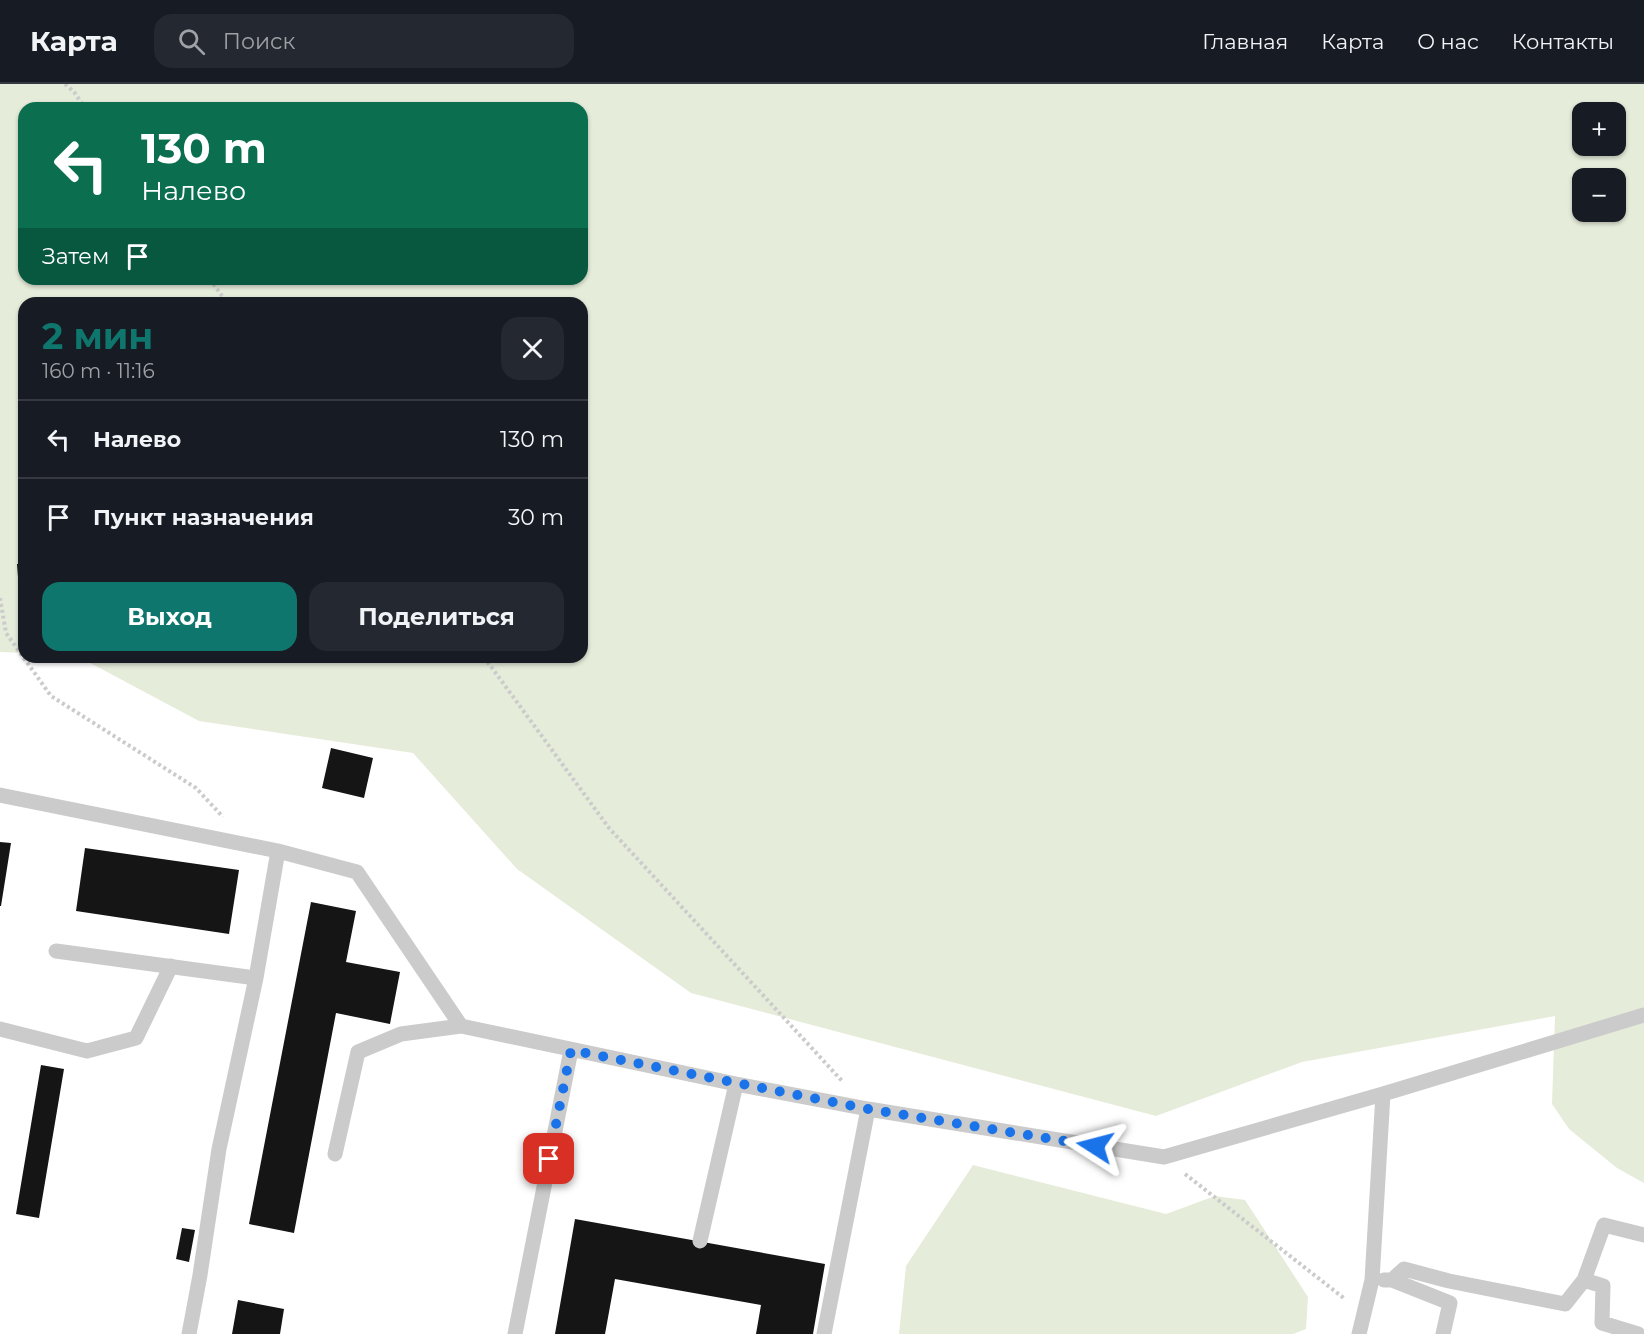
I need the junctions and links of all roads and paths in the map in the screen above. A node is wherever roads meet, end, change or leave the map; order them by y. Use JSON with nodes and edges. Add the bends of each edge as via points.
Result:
{"nodes":[{"id":1,"x":65,"y":84,"type":"edge"},
{"id":2,"x":82,"y":102,"type":"edge"},
{"id":3,"x":0,"y":598,"type":"edge"},
{"id":4,"x":18,"y":650,"type":"edge"},
{"id":5,"x":27,"y":663,"type":"edge"},
{"id":6,"x":488,"y":663,"type":"edge"},
{"id":7,"x":0,"y":795,"type":"edge"},
{"id":8,"x":251,"y":846,"type":"junction"},
{"id":9,"x":278,"y":851,"type":"junction"},
{"id":10,"x":57,"y":951,"type":"dead end"},
{"id":11,"x":171,"y":966,"type":"junction"},
{"id":12,"x":256,"y":978,"type":"junction"},
{"id":13,"x":1644,"y":1015,"type":"edge"},
{"id":14,"x":461,"y":1026,"type":"junction"},
{"id":15,"x":0,"y":1029,"type":"edge"},
{"id":16,"x":571,"y":1050,"type":"junction"},
{"id":17,"x":844,"y":1083,"type":"dead end"},
{"id":18,"x":736,"y":1084,"type":"junction"},
{"id":19,"x":1383,"y":1094,"type":"junction"},
{"id":20,"x":868,"y":1109,"type":"junction"},
{"id":21,"x":335,"y":1154,"type":"dead end"},
{"id":22,"x":1164,"y":1157,"type":"junction"},
{"id":23,"x":1644,"y":1235,"type":"edge"},
{"id":24,"x":700,"y":1241,"type":"dead end"},
{"id":25,"x":1372,"y":1280,"type":"junction"},
{"id":26,"x":1392,"y":1280,"type":"junction"},
{"id":27,"x":1584,"y":1280,"type":"junction"},
{"id":28,"x":1365,"y":1315,"type":"junction"},
{"id":29,"x":189,"y":1334,"type":"edge"},
{"id":30,"x":515,"y":1334,"type":"edge"},
{"id":31,"x":824,"y":1334,"type":"edge"},
{"id":32,"x":1359,"y":1334,"type":"edge"},
{"id":33,"x":1443,"y":1334,"type":"edge"},
{"id":34,"x":1638,"y":1334,"type":"edge"}],
"edges":[{"from":1,"to":2,"type":"path"},
{"from":3,"to":4,"type":"path","via":[[6,633]]},
{"from":5,"to":8,"type":"path","via":[[51,696],[195,788]]},
{"from":6,"to":17,"type":"path","via":[[609,828]]},
{"from":7,"to":8,"type":"lane"},
{"from":8,"to":9,"type":"lane"},
{"from":9,"to":12,"type":"lane"},
{"from":9,"to":14,"type":"lane","via":[[357,872]]},
{"from":10,"to":11,"type":"lane"},
{"from":11,"to":12,"type":"lane"},
{"from":11,"to":15,"type":"lane","via":[[136,1038],[87,1051]]},
{"from":12,"to":29,"type":"lane","via":[[219,1149]]},
{"from":13,"to":19,"type":"lane"},
{"from":14,"to":16,"type":"lane"},
{"from":14,"to":21,"type":"lane","via":[[400,1034],[358,1052]]},
{"from":16,"to":18,"type":"lane"},
{"from":16,"to":30,"type":"lane"},
{"from":18,"to":20,"type":"lane"},
{"from":18,"to":24,"type":"lane"},
{"from":19,"to":22,"type":"lane"},
{"from":19,"to":25,"type":"lane"},
{"from":20,"to":22,"type":"lane"},
{"from":20,"to":31,"type":"lane"},
{"from":22,"to":28,"type":"path"},
{"from":23,"to":27,"type":"lane","via":[[1604,1225]]},
{"from":25,"to":26,"type":"lane"},
{"from":25,"to":28,"type":"lane"},
{"from":26,"to":27,"type":"lane","via":[[1404,1269],[1565,1304]]},
{"from":26,"to":33,"type":"lane","via":[[1450,1303]]},
{"from":27,"to":34,"type":"lane","via":[[1603,1286],[1602,1323]]},
{"from":28,"to":32,"type":"lane"}]}
